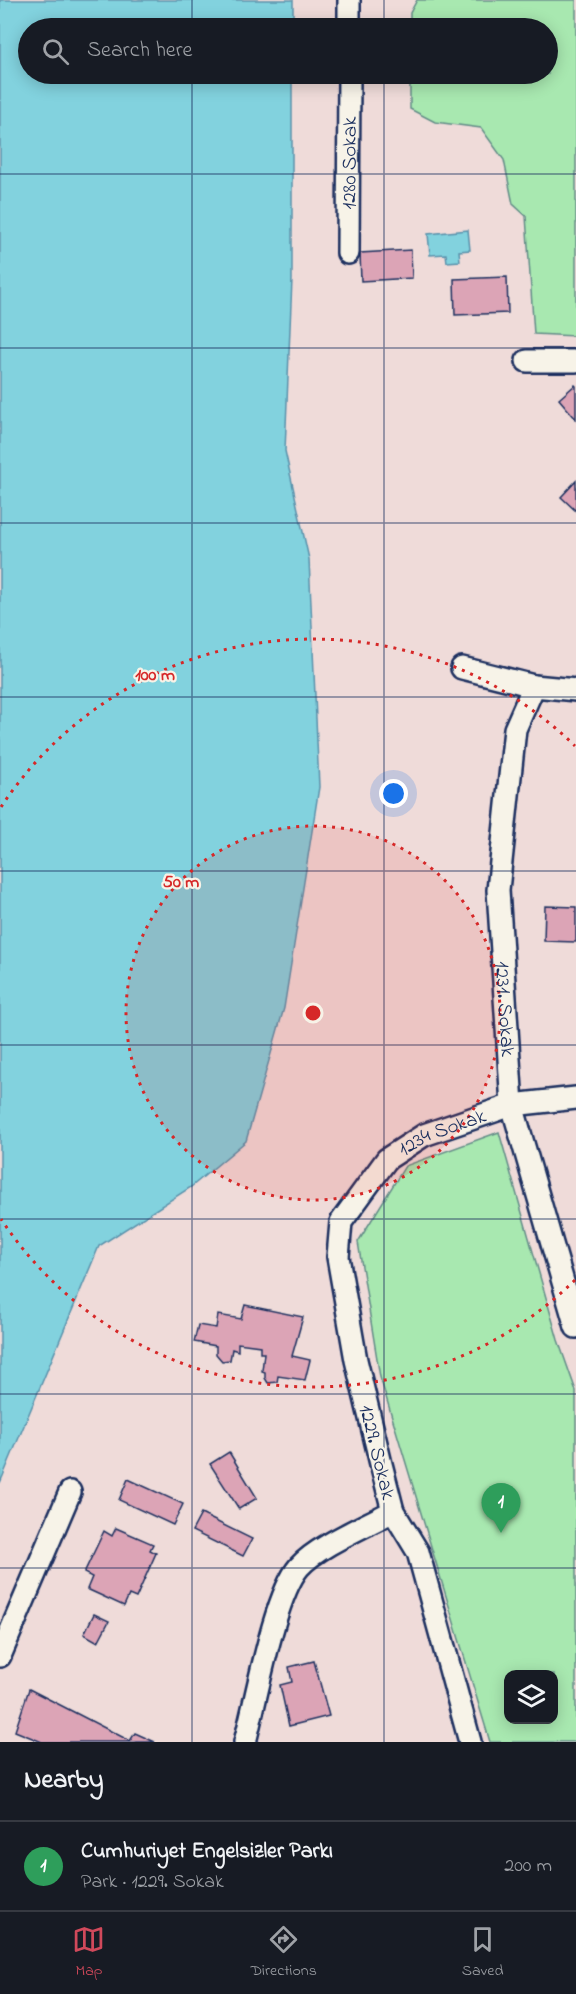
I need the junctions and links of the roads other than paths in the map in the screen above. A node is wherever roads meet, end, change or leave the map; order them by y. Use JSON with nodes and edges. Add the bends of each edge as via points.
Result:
{"nodes":[{"id":1,"x":349,"y":0,"type":"edge"},
{"id":2,"x":349,"y":18,"type":"edge"},
{"id":3,"x":349,"y":84,"type":"edge"},
{"id":4,"x":348,"y":253,"type":"dead end"},
{"id":5,"x":527,"y":361,"type":"dead end"},
{"id":6,"x":576,"y":361,"type":"edge"},
{"id":7,"x":462,"y":668,"type":"dead end"},
{"id":8,"x":534,"y":686,"type":"junction"},
{"id":9,"x":576,"y":690,"type":"edge"},
{"id":10,"x":576,"y":1098,"type":"edge"},
{"id":11,"x":512,"y":1105,"type":"junction"},
{"id":12,"x":341,"y":1222,"type":"joint"},
{"id":13,"x":576,"y":1327,"type":"edge"},
{"id":14,"x":70,"y":1492,"type":"dead end"},
{"id":15,"x":393,"y":1511,"type":"junction"},
{"id":16,"x":0,"y":1656,"type":"edge"},
{"id":17,"x":245,"y":1742,"type":"edge"},
{"id":18,"x":470,"y":1742,"type":"edge"}],
"edges":[{"from":1,"to":2,"type":"street"},
{"from":3,"to":4,"type":"street","name":"1280 Sokak"},
{"from":5,"to":6,"type":"street"},
{"from":7,"to":8,"type":"street"},
{"from":8,"to":9,"type":"street"},
{"from":8,"to":11,"type":"street","name":"1231. Sokak","via":[[515,729],[498,890]]},
{"from":10,"to":11,"type":"street","name":"1234 Sokak"},
{"from":11,"to":12,"type":"street","name":"1234 Sokak","via":[[424,1135],[387,1159]]},
{"from":11,"to":13,"type":"street","name":"1231. Sokak"},
{"from":12,"to":15,"type":"street","name":"1229. Sokak","via":[[338,1257],[356,1359]]},
{"from":14,"to":16,"type":"street"},
{"from":15,"to":17,"type":"street","via":[[334,1542],[300,1566],[289,1582]]},
{"from":15,"to":18,"type":"street","name":"1229. Sokak","via":[[418,1552]]}]}
